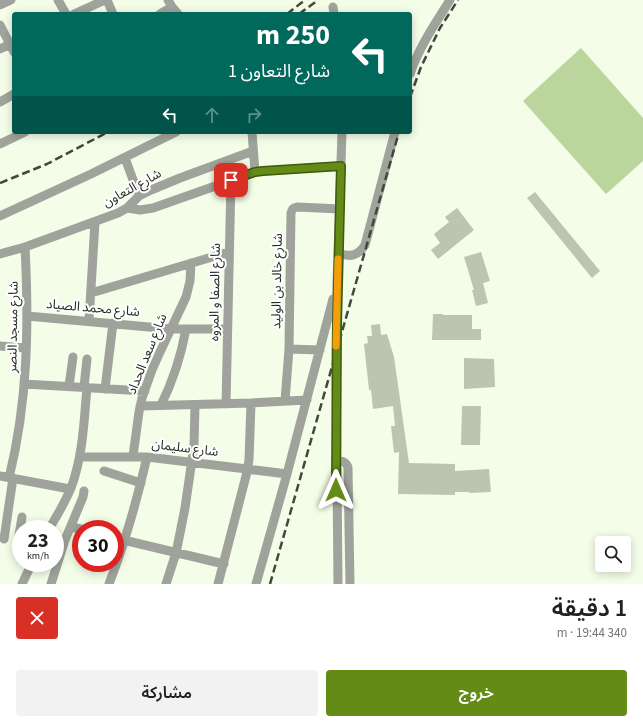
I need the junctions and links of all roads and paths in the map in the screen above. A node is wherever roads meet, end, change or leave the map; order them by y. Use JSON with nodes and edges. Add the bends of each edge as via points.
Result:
{"nodes":[{"id":1,"x":11,"y":0,"type":"edge"},
{"id":2,"x":58,"y":0,"type":"edge"},
{"id":3,"x":106,"y":0,"type":"edge"},
{"id":4,"x":450,"y":0,"type":"edge"},
{"id":5,"x":0,"y":5,"type":"edge"},
{"id":6,"x":173,"y":7,"type":"edge"},
{"id":7,"x":65,"y":12,"type":"edge"},
{"id":8,"x":79,"y":12,"type":"edge"},
{"id":9,"x":112,"y":12,"type":"edge"},
{"id":10,"x":164,"y":12,"type":"edge"},
{"id":11,"x":0,"y":25,"type":"edge"},
{"id":12,"x":12,"y":44,"type":"edge"},
{"id":13,"x":12,"y":46,"type":"edge"},
{"id":14,"x":0,"y":48,"type":"edge"},
{"id":15,"x":412,"y":68,"type":"edge"},
{"id":16,"x":12,"y":95,"type":"edge"},
{"id":17,"x":0,"y":102,"type":"edge"},
{"id":18,"x":22,"y":134,"type":"edge"},
{"id":19,"x":172,"y":134,"type":"edge"},
{"id":20,"x":252,"y":134,"type":"edge"},
{"id":21,"x":342,"y":134,"type":"edge"},
{"id":22,"x":394,"y":134,"type":"edge"},
{"id":23,"x":0,"y":144,"type":"edge"},
{"id":24,"x":253,"y":151,"type":"junction"},
{"id":25,"x":124,"y":158,"type":"junction"},
{"id":26,"x":341,"y":166,"type":"junction"},
{"id":27,"x":255,"y":172,"type":"junction"},
{"id":28,"x":231,"y":180,"type":"junction"},
{"id":29,"x":139,"y":196,"type":"junction"},
{"id":30,"x":127,"y":208,"type":"junction"},
{"id":31,"x":340,"y":209,"type":"junction"},
{"id":32,"x":0,"y":216,"type":"edge"},
{"id":33,"x":94,"y":222,"type":"junction"},
{"id":34,"x":25,"y":247,"type":"junction"},
{"id":35,"x":229,"y":252,"type":"junction"},
{"id":36,"x":338,"y":253,"type":"junction"},
{"id":37,"x":0,"y":254,"type":"edge"},
{"id":38,"x":192,"y":263,"type":"junction"},
{"id":39,"x":337,"y":284,"type":"junction"},
{"id":40,"x":91,"y":294,"type":"junction"},
{"id":41,"x":27,"y":316,"type":"junction"},
{"id":42,"x":89,"y":321,"type":"junction"},
{"id":43,"x":113,"y":323,"type":"junction"},
{"id":44,"x":171,"y":329,"type":"junction"},
{"id":45,"x":186,"y":329,"type":"junction"},
{"id":46,"x":228,"y":329,"type":"junction"},
{"id":47,"x":0,"y":346,"type":"edge"},
{"id":48,"x":26,"y":348,"type":"junction"},
{"id":49,"x":289,"y":349,"type":"junction"},
{"id":50,"x":320,"y":350,"type":"junction"},
{"id":51,"x":73,"y":357,"type":"dead end"},
{"id":52,"x":87,"y":359,"type":"dead end"},
{"id":53,"x":24,"y":384,"type":"junction"},
{"id":54,"x":69,"y":386,"type":"junction"},
{"id":55,"x":85,"y":387,"type":"junction"},
{"id":56,"x":105,"y":389,"type":"junction"},
{"id":57,"x":145,"y":391,"type":"junction"},
{"id":58,"x":307,"y":400,"type":"junction"},
{"id":59,"x":285,"y":401,"type":"junction"},
{"id":60,"x":251,"y":403,"type":"junction"},
{"id":61,"x":226,"y":404,"type":"junction"},
{"id":62,"x":195,"y":405,"type":"junction"},
{"id":63,"x":140,"y":406,"type":"junction"},
{"id":64,"x":161,"y":406,"type":"junction"},
{"id":65,"x":133,"y":456,"type":"junction"},
{"id":66,"x":80,"y":457,"type":"junction"},
{"id":67,"x":147,"y":457,"type":"junction"},
{"id":68,"x":336,"y":459,"type":"junction"},
{"id":69,"x":192,"y":462,"type":"junction"},
{"id":70,"x":247,"y":469,"type":"junction"},
{"id":71,"x":104,"y":471,"type":"dead end"},
{"id":72,"x":287,"y":474,"type":"junction"},
{"id":73,"x":7,"y":477,"type":"edge"},
{"id":74,"x":141,"y":483,"type":"junction"},
{"id":75,"x":70,"y":489,"type":"junction"},
{"id":76,"x":84,"y":492,"type":"dead end"},
{"id":77,"x":22,"y":517,"type":"dead end"},
{"id":78,"x":22,"y":520,"type":"edge"},
{"id":79,"x":54,"y":520,"type":"edge"},
{"id":80,"x":71,"y":526,"type":"joint"},
{"id":81,"x":124,"y":526,"type":"edge"},
{"id":82,"x":2,"y":539,"type":"edge"},
{"id":83,"x":12,"y":540,"type":"edge"},
{"id":84,"x":124,"y":540,"type":"edge"},
{"id":85,"x":176,"y":553,"type":"junction"},
{"id":86,"x":224,"y":564,"type":"junction"},
{"id":87,"x":28,"y":572,"type":"edge"},
{"id":88,"x":112,"y":572,"type":"edge"},
{"id":89,"x":22,"y":584,"type":"edge"},
{"id":90,"x":50,"y":584,"type":"edge"},
{"id":91,"x":109,"y":584,"type":"edge"},
{"id":92,"x":166,"y":584,"type":"edge"},
{"id":93,"x":218,"y":584,"type":"edge"},
{"id":94,"x":256,"y":584,"type":"edge"},
{"id":95,"x":338,"y":584,"type":"edge"},
{"id":96,"x":350,"y":584,"type":"edge"}],
"edges":[{"from":1,"to":5,"type":"street"},
{"from":2,"to":7,"type":"street"},
{"from":3,"to":8,"type":"street"},
{"from":3,"to":9,"type":"street"},
{"from":4,"to":15,"type":"street","via":[[424,42]]},
{"from":6,"to":10,"type":"street"},
{"from":11,"to":12,"type":"street"},
{"from":13,"to":14,"type":"street"},
{"from":16,"to":17,"type":"street"},
{"from":18,"to":23,"type":"street"},
{"from":19,"to":25,"type":"street"},
{"from":20,"to":24,"type":"street"},
{"from":21,"to":26,"type":"street"},
{"from":22,"to":36,"type":"street","via":[[365,245],[354,255]]},
{"from":24,"to":27,"type":"street"},
{"from":24,"to":29,"type":"street","name":"شارع التعاون"},
{"from":25,"to":29,"type":"street"},
{"from":25,"to":32,"type":"street"},
{"from":26,"to":27,"type":"street"},
{"from":26,"to":31,"type":"street"},
{"from":27,"to":28,"type":"street"},
{"from":28,"to":30,"type":"street","via":[[153,208]]},
{"from":28,"to":35,"type":"street","name":"شارع الصفا و المروه"},
{"from":29,"to":30,"type":"street","name":"شارع التعاون"},
{"from":30,"to":33,"type":"street","name":"شارع التعاون"},
{"from":31,"to":36,"type":"street"},
{"from":31,"to":49,"type":"street","name":"شارع خالد بن الوليد","via":[[297,207],[290,213]]},
{"from":33,"to":34,"type":"street","name":"شارع التعاون"},
{"from":33,"to":40,"type":"street"},
{"from":34,"to":37,"type":"street","name":"شارع التعاون"},
{"from":34,"to":41,"type":"street","name":"شارع مسجد النصر"},
{"from":35,"to":38,"type":"street"},
{"from":35,"to":46,"type":"street","name":"شارع الصفا و المروه"},
{"from":36,"to":39,"type":"street"},
{"from":38,"to":40,"type":"street"},
{"from":38,"to":44,"type":"street","name":"شارع سعد الحداد","via":[[189,289]]},
{"from":39,"to":50,"type":"street"},
{"from":39,"to":68,"type":"street"},
{"from":40,"to":42,"type":"street"},
{"from":41,"to":42,"type":"street","name":"شارع محمد الصياد"},
{"from":41,"to":48,"type":"street","name":"شارع مسجد النصر"},
{"from":42,"to":43,"type":"street","name":"شارع محمد الصياد"},
{"from":43,"to":44,"type":"street","name":"شارع محمد الصياد"},
{"from":43,"to":56,"type":"street"},
{"from":44,"to":45,"type":"street","name":"شارع محمد الصياد"},
{"from":44,"to":57,"type":"street","name":"شارع سعد الحداد","via":[[154,364]]},
{"from":45,"to":46,"type":"street","name":"شارع محمد الصياد"},
{"from":45,"to":64,"type":"street","via":[[177,368]]},
{"from":46,"to":61,"type":"street","name":"شارع الصفا و المروه"},
{"from":47,"to":48,"type":"street"},
{"from":48,"to":53,"type":"street","name":"شارع مسجد النصر"},
{"from":49,"to":50,"type":"street"},
{"from":49,"to":59,"type":"street","name":"شارع خالد بن الوليد"},
{"from":50,"to":58,"type":"street"},
{"from":51,"to":54,"type":"street"},
{"from":52,"to":55,"type":"street"},
{"from":53,"to":54,"type":"street"},
{"from":53,"to":73,"type":"street","name":"شارع مسجد النصر","via":[[19,431]]},
{"from":54,"to":55,"type":"street"},
{"from":55,"to":56,"type":"street"},
{"from":55,"to":66,"type":"street","via":[[84,432]]},
{"from":56,"to":57,"type":"street"},
{"from":57,"to":63,"type":"street","name":"شارع سعد الحداد"},
{"from":58,"to":59,"type":"street"},
{"from":58,"to":72,"type":"street"},
{"from":59,"to":60,"type":"street"},
{"from":60,"to":61,"type":"street"},
{"from":60,"to":70,"type":"street"},
{"from":61,"to":62,"type":"street"},
{"from":62,"to":64,"type":"street"},
{"from":62,"to":69,"type":"street"},
{"from":63,"to":64,"type":"street"},
{"from":63,"to":65,"type":"street","name":"شارع سعد الحداد"},
{"from":65,"to":66,"type":"street","name":"شارع سليمان"},
{"from":65,"to":67,"type":"street","name":"شارع سليمان"},
{"from":66,"to":75,"type":"street"},
{"from":67,"to":69,"type":"street","name":"شارع سليمان"},
{"from":67,"to":74,"type":"street"},
{"from":68,"to":95,"type":"street"},
{"from":68,"to":96,"type":"street","via":[[346,462],[348,468]]},
{"from":69,"to":70,"type":"street","name":"شارع سليمان"},
{"from":69,"to":85,"type":"street"},
{"from":70,"to":72,"type":"street","name":"شارع سليمان"},
{"from":70,"to":86,"type":"street"},
{"from":71,"to":74,"type":"street"},
{"from":72,"to":94,"type":"street"},
{"from":73,"to":75,"type":"street"},
{"from":73,"to":82,"type":"street","name":"شارع مسجد النصر"},
{"from":74,"to":81,"type":"street"},
{"from":75,"to":79,"type":"street"},
{"from":76,"to":80,"type":"street"},
{"from":77,"to":78,"type":"street"},
{"from":80,"to":90,"type":"street"},
{"from":82,"to":83,"type":"street"},
{"from":84,"to":85,"type":"street"},
{"from":85,"to":86,"type":"street"},
{"from":85,"to":92,"type":"street"},
{"from":86,"to":93,"type":"street"},
{"from":87,"to":89,"type":"street"},
{"from":88,"to":91,"type":"street"}]}
